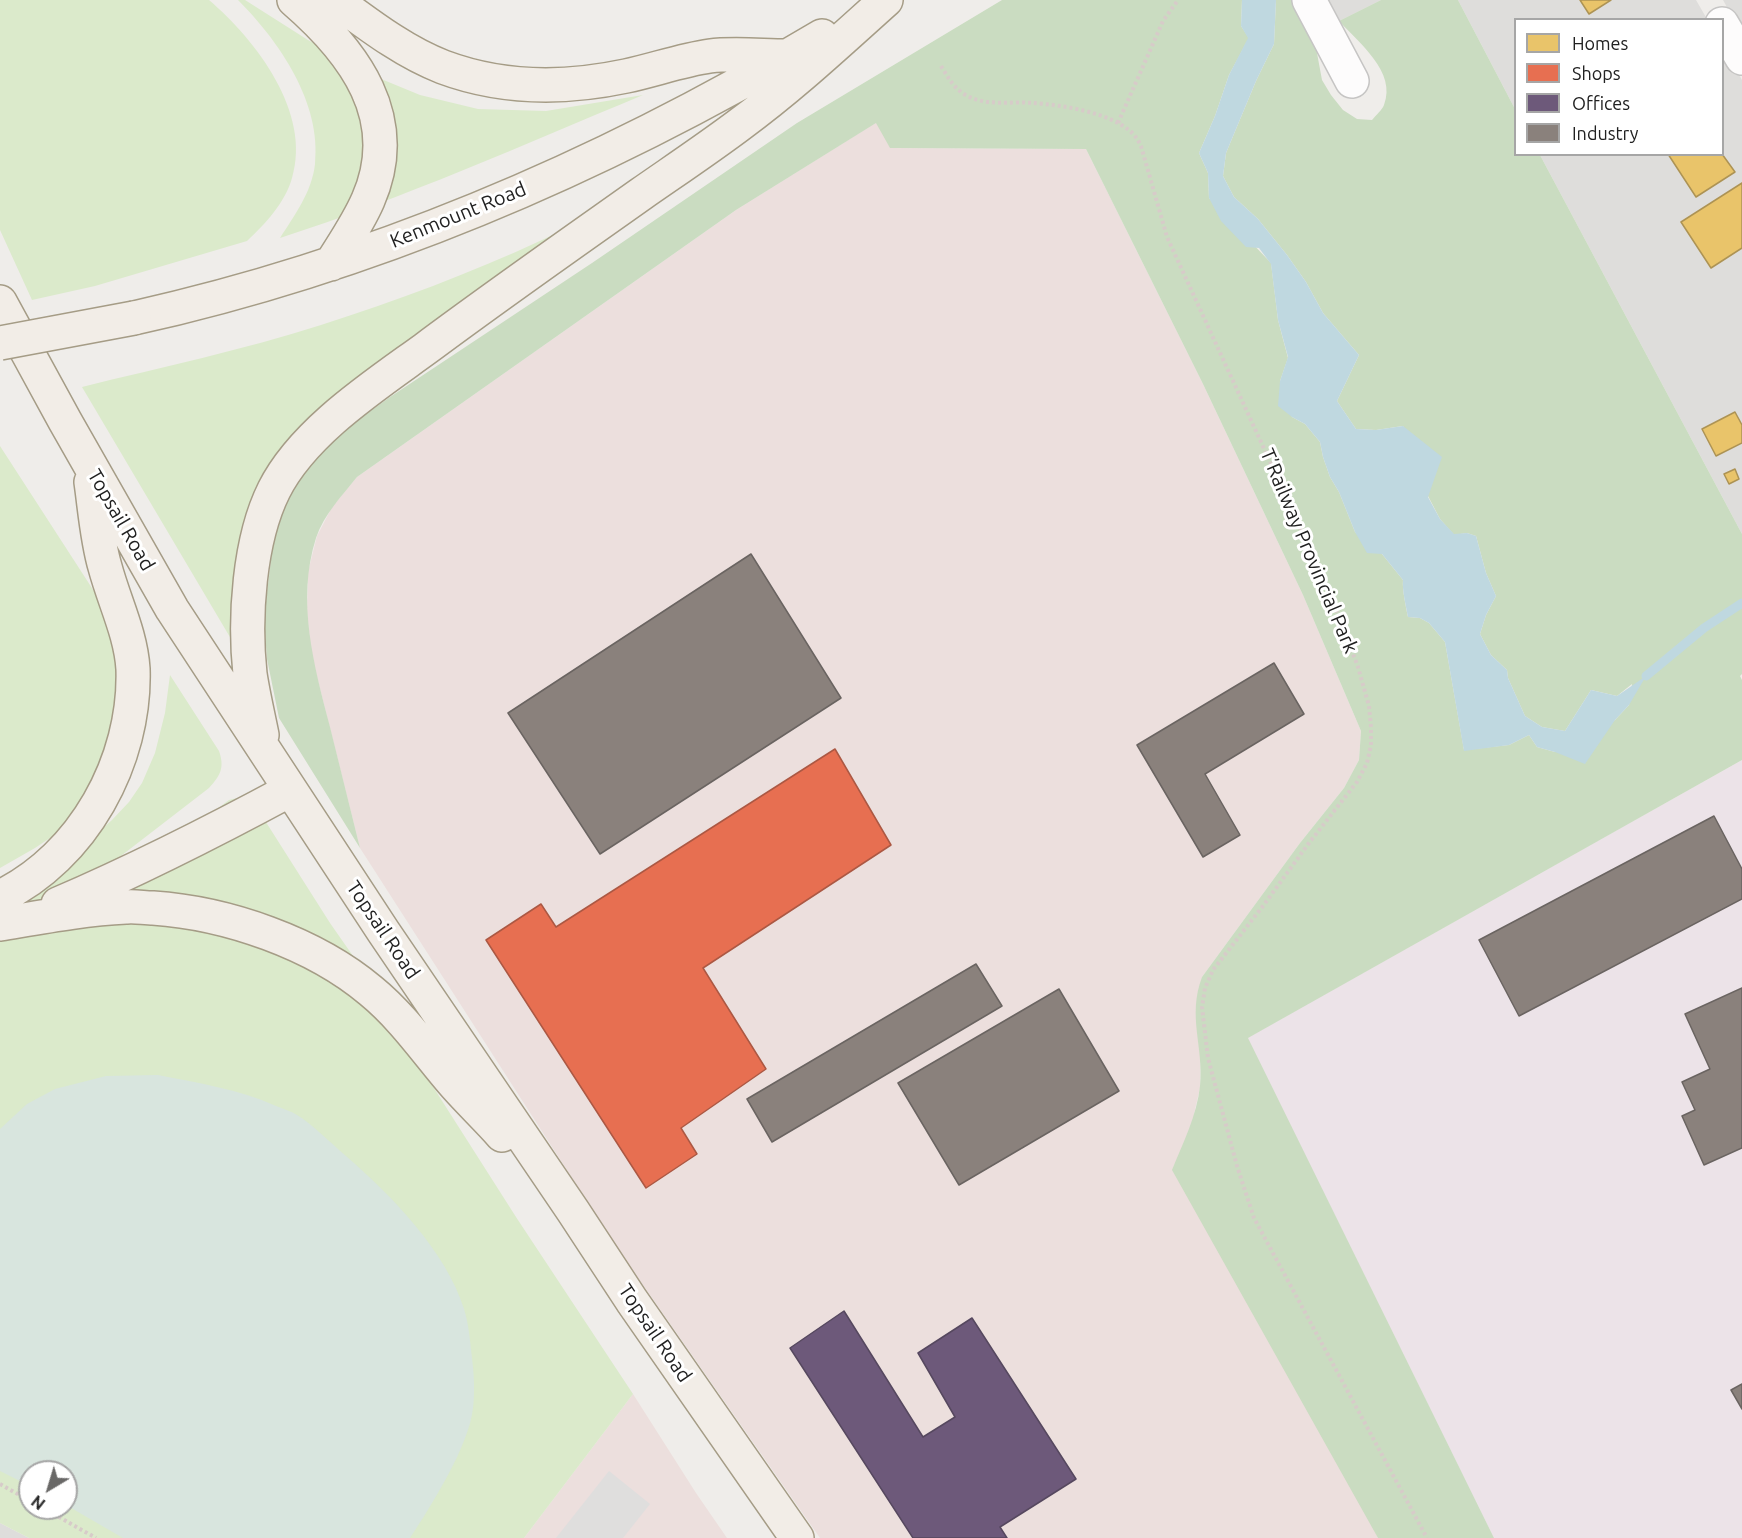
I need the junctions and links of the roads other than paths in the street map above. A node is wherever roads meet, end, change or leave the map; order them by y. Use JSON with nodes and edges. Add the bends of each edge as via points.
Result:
{"nodes":[{"id":1,"x":294,"y":0,"type":"edge"},
{"id":2,"x":335,"y":0,"type":"edge"},
{"id":3,"x":884,"y":0,"type":"edge"},
{"id":4,"x":1309,"y":0,"type":"edge"},
{"id":5,"x":1709,"y":0,"type":"edge"},
{"id":6,"x":1719,"y":18,"type":"edge"},
{"id":7,"x":1724,"y":27,"type":"edge"},
{"id":8,"x":789,"y":56,"type":"junction"},
{"id":9,"x":1742,"y":58,"type":"edge"},
{"id":10,"x":1352,"y":81,"type":"dead end"},
{"id":11,"x":331,"y":264,"type":"junction"},
{"id":12,"x":0,"y":302,"type":"edge"},
{"id":13,"x":0,"y":343,"type":"edge"},
{"id":14,"x":88,"y":462,"type":"junction"},
{"id":15,"x":264,"y":749,"type":"junction"},
{"id":16,"x":290,"y":790,"type":"junction"},
{"id":17,"x":5,"y":914,"type":"edge"},
{"id":18,"x":573,"y":1211,"type":"junction"},
{"id":19,"x":797,"y":1538,"type":"edge"}],
"edges":[{"from":1,"to":11,"type":"main road","via":[[323,27],[362,78],[378,116],[381,136],[375,180],[360,217]]},
{"from":2,"to":8,"type":"main road","via":[[420,56],[462,74],[502,82],[574,84],[714,55]]},
{"from":3,"to":8,"type":"main road","name":"Kenmount Road"},
{"from":3,"to":15,"type":"main road","via":[[741,124],[416,355],[327,424],[293,461],[275,488],[264,516],[251,578],[250,672]]},
{"from":4,"to":10,"type":"street"},
{"from":5,"to":6,"type":"street"},
{"from":7,"to":9,"type":"street"},
{"from":8,"to":11,"type":"main road","name":"Kenmount Road","via":[[709,102],[553,177]]},
{"from":11,"to":13,"type":"main road","name":"Kenmount Road","bridge":true,"via":[[182,307]]},
{"from":12,"to":14,"type":"main road","name":"Topsail Road"},
{"from":14,"to":15,"type":"main road","name":"Topsail Road","via":[[172,609]]},
{"from":14,"to":17,"type":"main road","via":[[104,564],[131,654],[127,727],[116,767],[98,804],[77,834]]},
{"from":15,"to":16,"type":"main road","name":"Topsail Road"},
{"from":16,"to":17,"type":"main road","via":[[123,875]]},
{"from":16,"to":18,"type":"main road","name":"Topsail Road"},
{"from":17,"to":18,"type":"main road","via":[[128,906],[166,909],[226,920],[315,955],[370,990],[393,1011],[456,1086]]},
{"from":18,"to":19,"type":"main road","name":"Topsail Road"}]}
